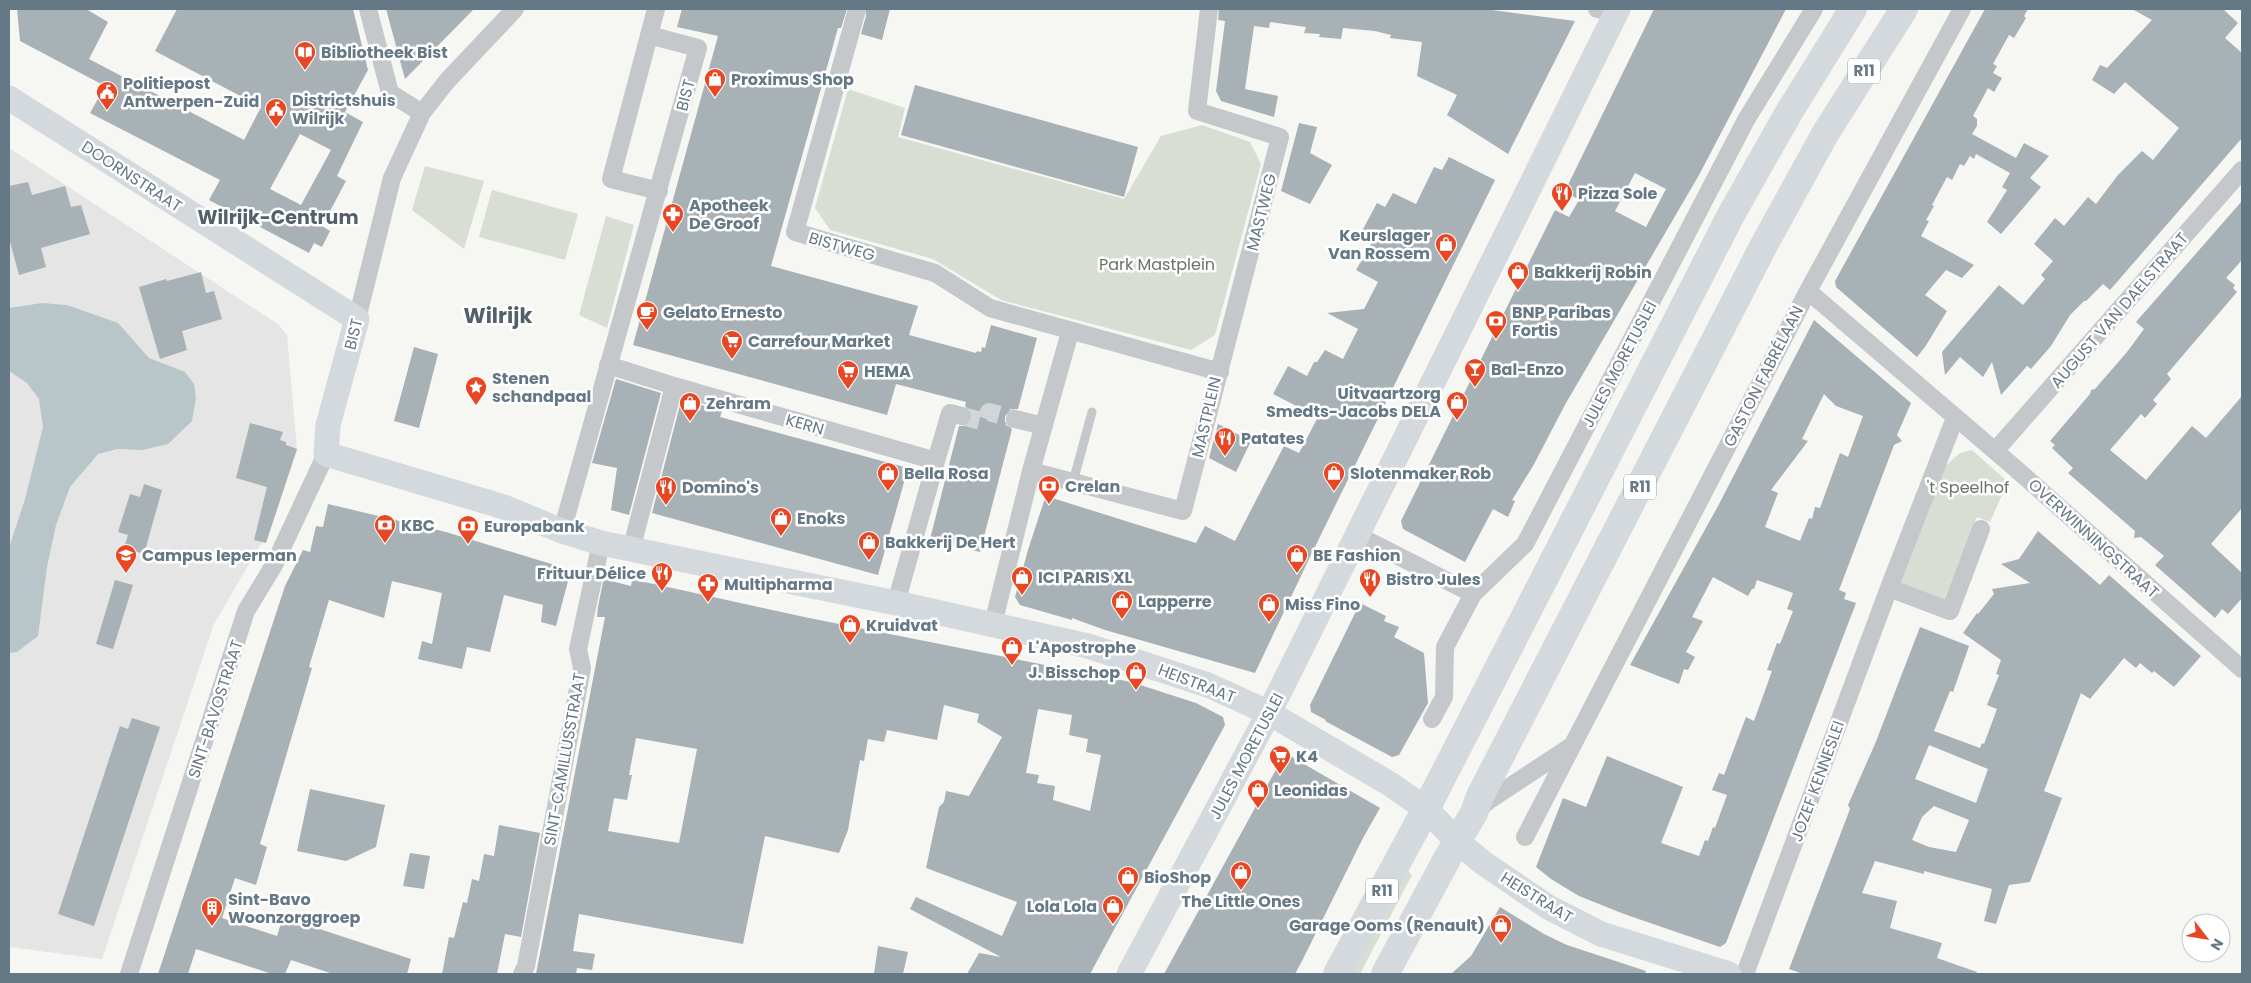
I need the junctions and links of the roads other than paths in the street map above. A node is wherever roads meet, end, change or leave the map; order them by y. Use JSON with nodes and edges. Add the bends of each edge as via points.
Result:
{"nodes":[{"id":1,"x":368,"y":9,"type":"edge"},
{"id":2,"x":515,"y":9,"type":"edge"},
{"id":3,"x":656,"y":9,"type":"edge"},
{"id":4,"x":1209,"y":9,"type":"edge"},
{"id":5,"x":1814,"y":9,"type":"edge"},
{"id":6,"x":1853,"y":9,"type":"edge"},
{"id":7,"x":1904,"y":9,"type":"edge"},
{"id":8,"x":1962,"y":9,"type":"edge"},
{"id":9,"x":1611,"y":10,"type":"edge"},
{"id":10,"x":856,"y":13,"type":"dead end"},
{"id":11,"x":649,"y":35,"type":"junction"},
{"id":12,"x":9,"y":98,"type":"edge"},
{"id":13,"x":422,"y":113,"type":"junction"},
{"id":14,"x":2241,"y":174,"type":"edge"},
{"id":15,"x":658,"y":191,"type":"junction"},
{"id":16,"x":1808,"y":291,"type":"junction"},
{"id":17,"x":356,"y":319,"type":"junction"},
{"id":18,"x":1070,"y":332,"type":"junction"},
{"id":19,"x":608,"y":365,"type":"junction"},
{"id":20,"x":1220,"y":372,"type":"junction"},
{"id":21,"x":674,"y":386,"type":"junction"},
{"id":22,"x":1092,"y":412,"type":"dead end"},
{"id":23,"x":962,"y":416,"type":"tunnel mouth"},
{"id":24,"x":1955,"y":418,"type":"junction"},
{"id":25,"x":1015,"y":419,"type":"tunnel mouth"},
{"id":26,"x":1044,"y":426,"type":"junction"},
{"id":27,"x":1996,"y":451,"type":"junction"},
{"id":28,"x":326,"y":454,"type":"junction"},
{"id":29,"x":936,"y":461,"type":"junction"},
{"id":30,"x":1031,"y":471,"type":"junction"},
{"id":31,"x":1072,"y":482,"type":"junction"},
{"id":32,"x":1981,"y":528,"type":"dead end"},
{"id":33,"x":562,"y":531,"type":"junction"},
{"id":34,"x":1357,"y":535,"type":"junction"},
{"id":35,"x":601,"y":543,"type":"junction"},
{"id":36,"x":632,"y":550,"type":"junction"},
{"id":37,"x":1889,"y":588,"type":"junction"},
{"id":38,"x":1473,"y":594,"type":"junction"},
{"id":39,"x":896,"y":602,"type":"junction"},
{"id":40,"x":993,"y":624,"type":"junction"},
{"id":41,"x":2242,"y":669,"type":"edge"},
{"id":42,"x":1269,"y":713,"type":"junction"},
{"id":43,"x":1432,"y":719,"type":"dead end"},
{"id":44,"x":1571,"y":747,"type":"junction"},
{"id":45,"x":1426,"y":809,"type":"junction"},
{"id":46,"x":1474,"y":813,"type":"junction"},
{"id":47,"x":1525,"y":837,"type":"dead end"},
{"id":48,"x":1457,"y":841,"type":"junction"},
{"id":49,"x":129,"y":974,"type":"edge"},
{"id":50,"x":522,"y":974,"type":"edge"},
{"id":51,"x":1129,"y":974,"type":"edge"},
{"id":52,"x":1337,"y":974,"type":"edge"},
{"id":53,"x":1385,"y":974,"type":"edge"},
{"id":54,"x":1729,"y":974,"type":"edge"},
{"id":55,"x":1745,"y":974,"type":"edge"}],
"edges":[{"from":1,"to":13,"type":"street","via":[[390,93]]},
{"from":2,"to":13,"type":"street","name":"BIST","via":[[447,81]]},
{"from":3,"to":11,"type":"street"},
{"from":4,"to":20,"type":"street","name":"MASTWEG","via":[[1197,111],[1280,137]]},
{"from":5,"to":38,"type":"street","name":"JULES MORETUSLEI","via":[[1746,120],[1526,544]]},
{"from":6,"to":45,"type":"highway","number":"R11","via":[[1732,213]]},
{"from":7,"to":46,"type":"highway","number":"R11","via":[[1825,134],[1764,244]]},
{"from":8,"to":16,"type":"street","name":"GASTON FABRÉLAAN"},
{"from":9,"to":34,"type":"street","name":"JULES MORETUSLEI"},
{"from":10,"to":18,"type":"street","name":"BISTWEG","via":[[795,232],[935,273],[990,308]]},
{"from":11,"to":15,"type":"street","via":[[611,179]]},
{"from":11,"to":15,"type":"street","name":"BIST","via":[[698,48]]},
{"from":12,"to":17,"type":"street","name":"DOORNSTRAAT"},
{"from":13,"to":17,"type":"street","name":"BIST","via":[[392,178]]},
{"from":14,"to":27,"type":"street","name":"AUGUST VAN DAELSTRAAT"},
{"from":15,"to":19,"type":"street","name":"BIST"},
{"from":16,"to":24,"type":"street","name":"OVERWINNINGSTRAAT"},
{"from":16,"to":44,"type":"street","name":"GASTON FABRÉLAAN"},
{"from":17,"to":28,"type":"street","name":"BIST","via":[[328,425]]},
{"from":18,"to":20,"type":"street","name":"MASTPLEIN"},
{"from":18,"to":26,"type":"street"},
{"from":19,"to":21,"type":"street","name":"KERN"},
{"from":19,"to":33,"type":"street","name":"BIST"},
{"from":20,"to":31,"type":"street","name":"MASTPLEIN","via":[[1183,512]]},
{"from":21,"to":29,"type":"street","name":"KERN"},
{"from":21,"to":36,"type":"street"},
{"from":22,"to":31,"type":"lane"},
{"from":23,"to":29,"type":"street","via":[[950,413]]},
{"from":24,"to":27,"type":"street","name":"OVERWINNINGSTRAAT"},
{"from":24,"to":37,"type":"street","name":"JOZEF KENNESLEI"},
{"from":25,"to":26,"type":"street"},
{"from":26,"to":30,"type":"street"},
{"from":27,"to":41,"type":"street","name":"OVERWINNINGSTRAAT"},
{"from":28,"to":33,"type":"street","via":[[504,507]]},
{"from":28,"to":49,"type":"street","name":"SINT-BAVOSTRAAT","via":[[274,565],[246,611]]},
{"from":29,"to":39,"type":"street"},
{"from":30,"to":31,"type":"street","name":"MASTPLEIN"},
{"from":30,"to":40,"type":"street"},
{"from":32,"to":37,"type":"street","via":[[1950,611]]},
{"from":33,"to":35,"type":"street"},
{"from":34,"to":38,"type":"street"},
{"from":34,"to":42,"type":"street","name":"JULES MORETUSLEI"},
{"from":35,"to":36,"type":"street","name":"HEISTRAAT"},
{"from":35,"to":50,"type":"street","name":"SINT-CAMILLUSSTRAAT","via":[[578,649],[582,668]]},
{"from":36,"to":39,"type":"street","name":"HEISTRAAT"},
{"from":37,"to":55,"type":"street","name":"JOZEF KENNESLEI"},
{"from":38,"to":43,"type":"street","name":"JULES MORETUSLEI","via":[[1445,647],[1444,698]]},
{"from":39,"to":40,"type":"street","name":"HEISTRAAT"},
{"from":40,"to":42,"type":"street","name":"HEISTRAAT","via":[[1088,646],[1184,676]]},
{"from":42,"to":45,"type":"street","name":"HEISTRAAT","via":[[1390,784]]},
{"from":42,"to":51,"type":"street","name":"JULES MORETUSLEI"},
{"from":44,"to":46,"type":"street","name":"GASTON FABRÉLAAN"},
{"from":44,"to":47,"type":"street","name":"GASTON FABRÉLAAN"},
{"from":45,"to":48,"type":"street","name":"HEISTRAAT"},
{"from":45,"to":52,"type":"highway","number":"R11"},
{"from":46,"to":48,"type":"highway","number":"R11"},
{"from":48,"to":53,"type":"highway","number":"R11"},
{"from":48,"to":54,"type":"street","name":"HEISTRAAT","via":[[1548,907],[1601,934]]}]}
